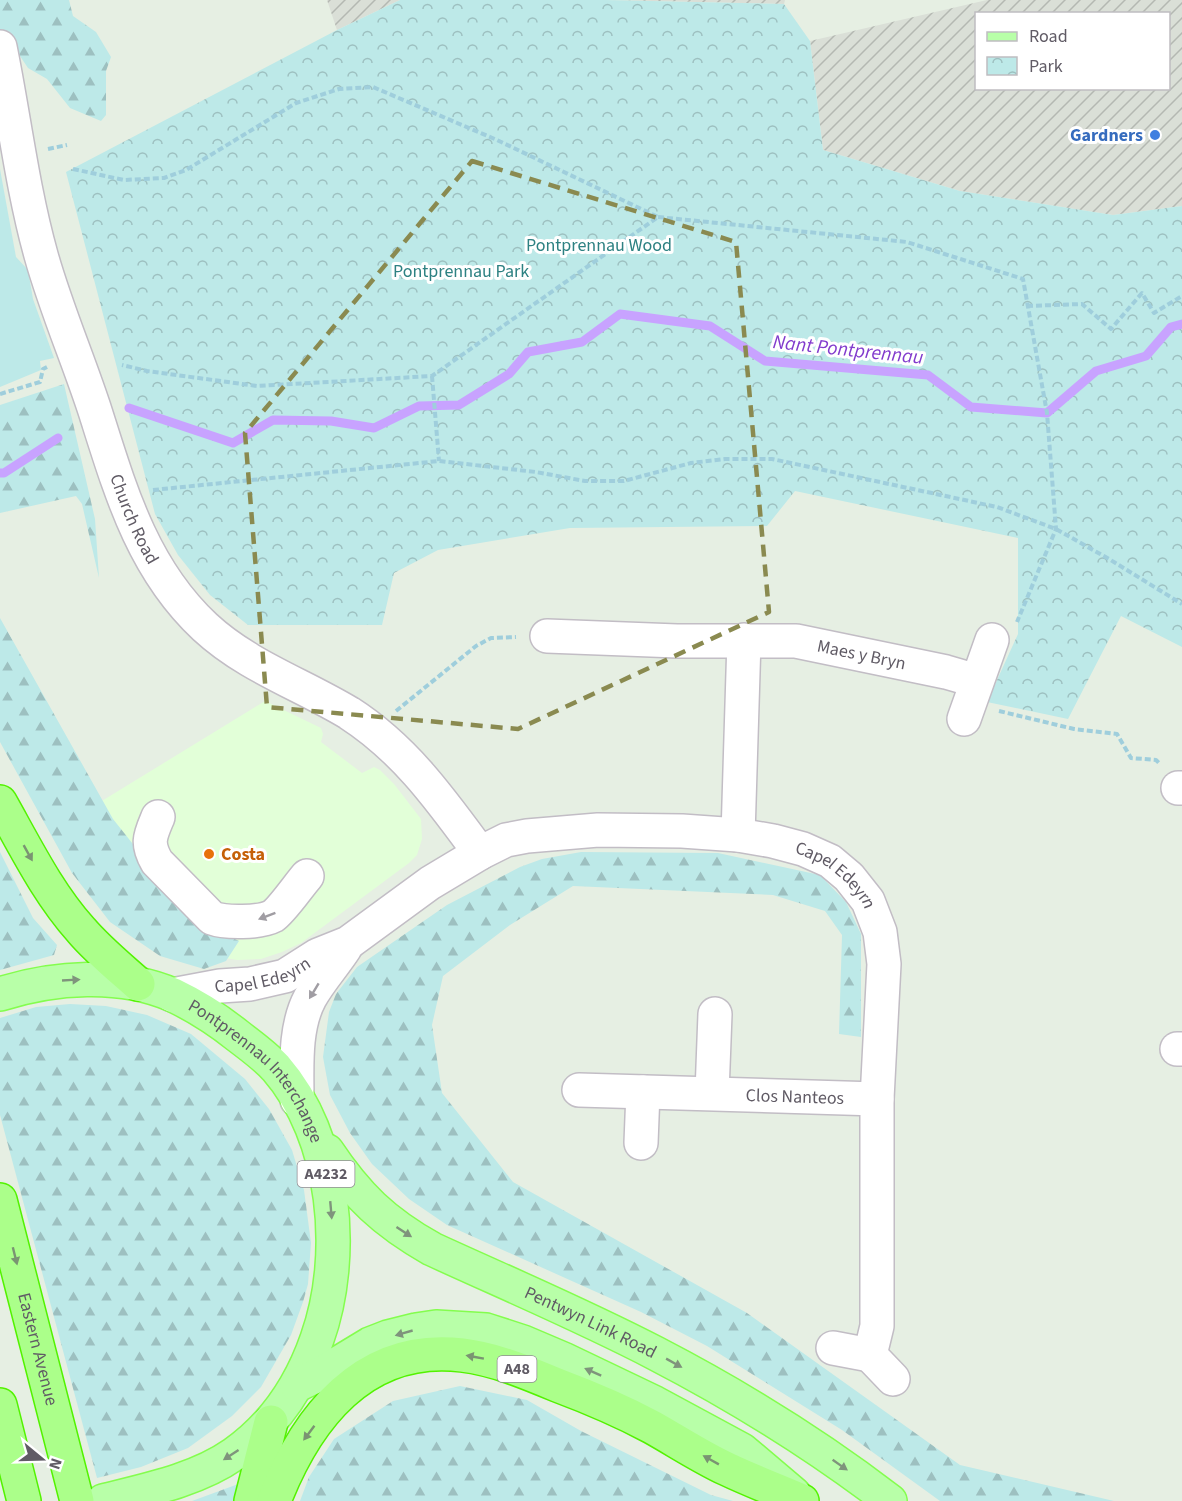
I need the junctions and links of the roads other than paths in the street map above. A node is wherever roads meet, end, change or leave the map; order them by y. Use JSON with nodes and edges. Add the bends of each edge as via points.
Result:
{"nodes":[{"id":1,"x":0,"y":47,"type":"edge"},
{"id":2,"x":547,"y":636,"type":"road end"},
{"id":3,"x":744,"y":640,"type":"junction"},
{"id":4,"x":992,"y":640,"type":"road end"},
{"id":5,"x":0,"y":802,"type":"edge"},
{"id":6,"x":158,"y":817,"type":"dead end"},
{"id":7,"x":738,"y":835,"type":"junction"},
{"id":8,"x":480,"y":853,"type":"junction"},
{"id":9,"x":308,"y":876,"type":"dead end"},
{"id":10,"x":348,"y":944,"type":"junction"},
{"id":11,"x":138,"y":984,"type":"junction"},
{"id":12,"x":7,"y":991,"type":"edge"},
{"id":13,"x":172,"y":995,"type":"junction"},
{"id":14,"x":715,"y":1014,"type":"dead end"},
{"id":15,"x":579,"y":1090,"type":"dead end"},
{"id":16,"x":643,"y":1092,"type":"junction"},
{"id":17,"x":712,"y":1093,"type":"junction"},
{"id":18,"x":878,"y":1099,"type":"junction"},
{"id":19,"x":304,"y":1113,"type":"junction"},
{"id":20,"x":641,"y":1143,"type":"dead end"},
{"id":21,"x":0,"y":1200,"type":"edge"},
{"id":22,"x":833,"y":1348,"type":"dead end"},
{"id":23,"x":870,"y":1355,"type":"junction"},
{"id":24,"x":893,"y":1379,"type":"dead end"},
{"id":25,"x":297,"y":1385,"type":"junction"},
{"id":26,"x":0,"y":1405,"type":"edge"},
{"id":27,"x":271,"y":1422,"type":"junction"},
{"id":28,"x":24,"y":1501,"type":"edge"},
{"id":29,"x":77,"y":1501,"type":"edge"},
{"id":30,"x":103,"y":1501,"type":"edge"},
{"id":31,"x":251,"y":1501,"type":"edge"},
{"id":32,"x":274,"y":1501,"type":"edge"},
{"id":33,"x":802,"y":1501,"type":"edge"},
{"id":34,"x":890,"y":1501,"type":"edge"}],
"edges":[{"from":1,"to":8,"type":"street","name":"Church Road","via":[[41,256],[127,507],[153,562],[185,606],[229,648],[336,706],[393,746],[429,784]]},
{"from":2,"to":3,"type":"street","name":"Maes y Bryn"},
{"from":3,"to":4,"type":"street","name":"Maes y Bryn","via":[[795,641],[946,672],[970,701]]},
{"from":3,"to":7,"type":"street"},
{"from":5,"to":11,"type":"highway","one_way":true,"via":[[58,901],[81,931]]},
{"from":9,"to":6,"type":"street","one_way":true,"via":[[273,916],[218,921],[157,862],[149,843]]},
{"from":7,"to":8,"type":"street","name":"Capel Edeyrn","via":[[568,831],[506,840]]},
{"from":7,"to":18,"type":"street","name":"Capel Edeyrn","via":[[803,849],[830,861],[868,901],[880,932],[884,964]]},
{"from":8,"to":10,"type":"street","name":"Capel Edeyrn","via":[[430,883]]},
{"from":10,"to":13,"type":"street","name":"Capel Edeyrn","via":[[285,976]]},
{"from":10,"to":19,"type":"street","name":"Capel Edeyrn","one_way":true,"via":[[307,1007],[298,1044]]},
{"from":12,"to":11,"type":"main road","name":"Pontprennau Interchange","number":"A4232","one_way":true,"via":[[39,983],[87,980]]},
{"from":11,"to":13,"type":"main road","name":"Pontprennau Interchange","number":"A4232"},
{"from":13,"to":19,"type":"main road","name":"Pontprennau Interchange","number":"A4232","via":[[210,1015],[260,1053],[275,1067]]},
{"from":14,"to":17,"type":"street"},
{"from":15,"to":16,"type":"street","name":"Clos Nanteos"},
{"from":16,"to":17,"type":"street","name":"Clos Nanteos"},
{"from":16,"to":20,"type":"street"},
{"from":17,"to":18,"type":"street","name":"Clos Nanteos"},
{"from":18,"to":23,"type":"street","name":"Capel Edeyrn","via":[[877,1326]]},
{"from":19,"to":25,"type":"main road","name":"Pontprennau Interchange","number":"A4232","one_way":true,"via":[[326,1174],[332,1205],[333,1272],[321,1327]]},
{"from":19,"to":34,"type":"main road","name":"Pentwyn Link Road","number":"A4232","one_way":true,"via":[[347,1181],[408,1235],[656,1353],[787,1430]]},
{"from":21,"to":29,"type":"highway","name":"Eastern Avenue","one_way":true},
{"from":22,"to":23,"type":"street"},
{"from":23,"to":24,"type":"street"},
{"from":25,"to":27,"type":"main road","name":"Pontprennau Interchange","number":"A4232"},
{"from":33,"to":25,"type":"main road","number":"A4232","one_way":true,"via":[[742,1450],[563,1359],[486,1330],[436,1327],[388,1337]]},
{"from":26,"to":28,"type":"highway"},
{"from":27,"to":30,"type":"main road","name":"Pontprennau Interchange","number":"A4232","one_way":true,"via":[[233,1455],[210,1467]]},
{"from":27,"to":31,"type":"highway"},
{"from":33,"to":32,"type":"highway","number":"A48","one_way":true,"via":[[726,1469],[650,1426],[581,1394],[482,1358],[439,1354],[382,1366],[345,1389],[301,1444]]}]}
